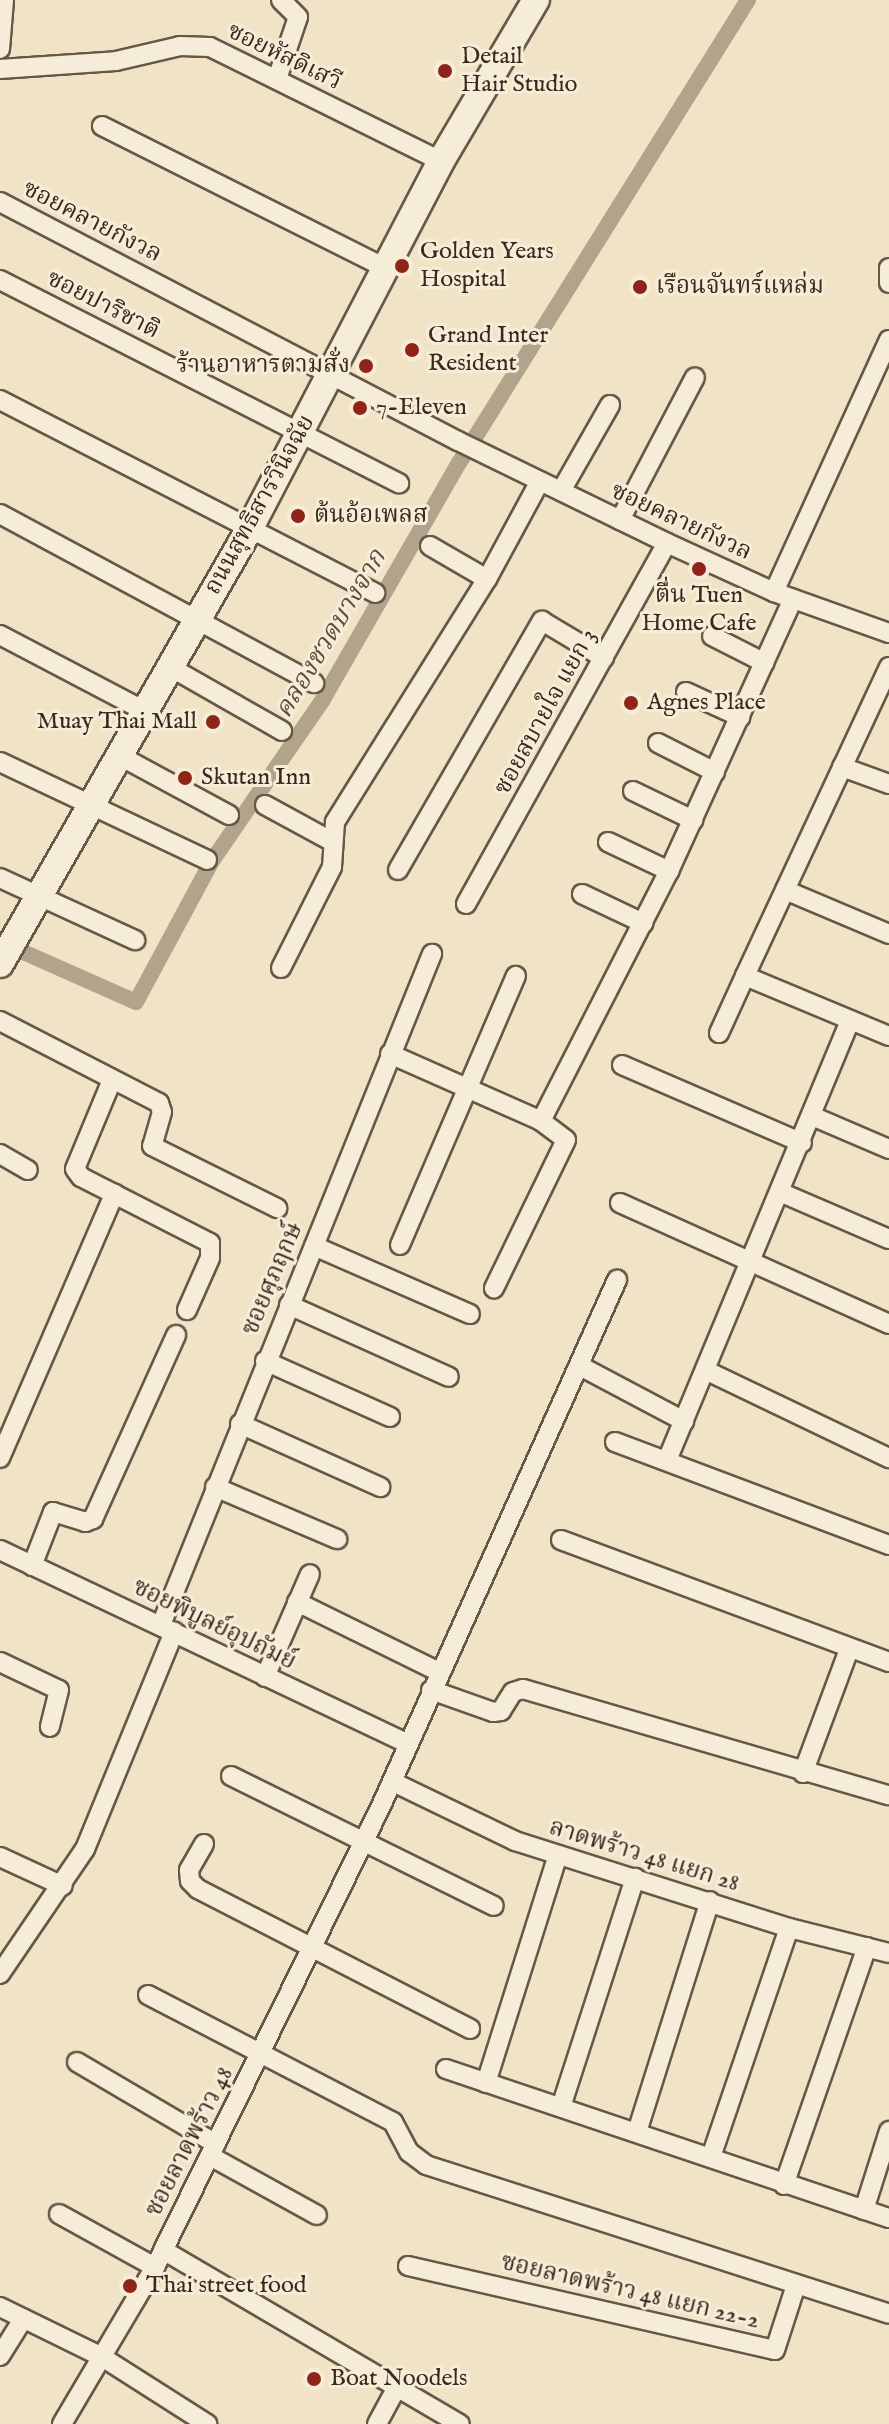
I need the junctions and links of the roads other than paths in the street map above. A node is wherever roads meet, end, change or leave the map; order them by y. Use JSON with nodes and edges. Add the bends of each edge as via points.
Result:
{"nodes":[{"id":1,"x":4,"y":0,"type":"edge"},
{"id":2,"x":281,"y":0,"type":"edge"},
{"id":3,"x":536,"y":0,"type":"edge"},
{"id":4,"x":0,"y":49,"type":"edge"},
{"id":5,"x":0,"y":69,"type":"edge"},
{"id":6,"x":277,"y":79,"type":"junction"},
{"id":7,"x":102,"y":126,"type":"dead end"},
{"id":8,"x":441,"y":161,"type":"junction"},
{"id":9,"x":0,"y":202,"type":"edge"},
{"id":10,"x":385,"y":268,"type":"junction"},
{"id":11,"x":889,"y":268,"type":"edge"},
{"id":12,"x":0,"y":280,"type":"edge"},
{"id":13,"x":889,"y":283,"type":"edge"},
{"id":14,"x":889,"y":340,"type":"edge"},
{"id":15,"x":332,"y":372,"type":"junction"},
{"id":16,"x":695,"y":377,"type":"dead end"},
{"id":17,"x":881,"y":380,"type":"edge"},
{"id":18,"x":0,"y":400,"type":"edge"},
{"id":19,"x":610,"y":405,"type":"dead end"},
{"id":20,"x":301,"y":432,"type":"junction"},
{"id":21,"x":540,"y":481,"type":"junction"},
{"id":22,"x":399,"y":483,"type":"dead end"},
{"id":23,"x":561,"y":491,"type":"junction"},
{"id":24,"x":0,"y":514,"type":"edge"},
{"id":25,"x":620,"y":520,"type":"junction"},
{"id":26,"x":251,"y":526,"type":"junction"},
{"id":27,"x":667,"y":543,"type":"junction"},
{"id":28,"x":430,"y":546,"type":"dead end"},
{"id":29,"x":487,"y":579,"type":"junction"},
{"id":30,"x":774,"y":592,"type":"junction"},
{"id":31,"x":375,"y":593,"type":"dead end"},
{"id":32,"x":793,"y":599,"type":"junction"},
{"id":33,"x":198,"y":620,"type":"junction"},
{"id":34,"x":889,"y":633,"type":"edge"},
{"id":35,"x":0,"y":635,"type":"edge"},
{"id":36,"x":712,"y":636,"type":"dead end"},
{"id":37,"x":604,"y":658,"type":"junction"},
{"id":38,"x":765,"y":663,"type":"junction"},
{"id":39,"x":170,"y":667,"type":"junction"},
{"id":40,"x":889,"y":667,"type":"edge"},
{"id":41,"x":314,"y":683,"type":"dead end"},
{"id":42,"x":686,"y":692,"type":"dead end"},
{"id":43,"x":145,"y":711,"type":"junction"},
{"id":44,"x":740,"y":717,"type":"junction"},
{"id":45,"x":282,"y":731,"type":"dead end"},
{"id":46,"x":658,"y":743,"type":"dead end"},
{"id":47,"x":120,"y":756,"type":"junction"},
{"id":48,"x":0,"y":762,"type":"edge"},
{"id":49,"x":842,"y":767,"type":"junction"},
{"id":50,"x":715,"y":772,"type":"junction"},
{"id":51,"x":889,"y":784,"type":"edge"},
{"id":52,"x":633,"y":791,"type":"dead end"},
{"id":53,"x":265,"y":805,"type":"dead end"},
{"id":54,"x":91,"y":806,"type":"junction"},
{"id":55,"x":229,"y":815,"type":"dead end"},
{"id":56,"x":693,"y":820,"type":"junction"},
{"id":57,"x":331,"y":841,"type":"junction"},
{"id":58,"x":608,"y":842,"type":"dead end"},
{"id":59,"x":207,"y":860,"type":"dead end"},
{"id":60,"x":398,"y":870,"type":"dead end"},
{"id":61,"x":669,"y":871,"type":"junction"},
{"id":62,"x":0,"y":878,"type":"edge"},
{"id":63,"x":785,"y":890,"type":"junction"},
{"id":64,"x":582,"y":894,"type":"dead end"},
{"id":65,"x":39,"y":895,"type":"junction"},
{"id":66,"x":466,"y":904,"type":"dead end"},
{"id":67,"x":643,"y":923,"type":"junction"},
{"id":68,"x":889,"y":934,"type":"edge"},
{"id":69,"x":135,"y":940,"type":"dead end"},
{"id":70,"x":432,"y":954,"type":"dead end"},
{"id":71,"x":0,"y":964,"type":"edge"},
{"id":72,"x":281,"y":968,"type":"dead end"},
{"id":73,"x":516,"y":976,"type":"dead end"},
{"id":74,"x":745,"y":976,"type":"junction"},
{"id":75,"x":0,"y":1021,"type":"edge"},
{"id":76,"x":850,"y":1021,"type":"junction"},
{"id":77,"x":719,"y":1033,"type":"dead end"},
{"id":78,"x":889,"y":1036,"type":"edge"},
{"id":79,"x":390,"y":1054,"type":"junction"},
{"id":80,"x":622,"y":1065,"type":"dead end"},
{"id":81,"x":112,"y":1080,"type":"junction"},
{"id":82,"x":465,"y":1087,"type":"junction"},
{"id":83,"x":812,"y":1116,"type":"junction"},
{"id":84,"x":541,"y":1121,"type":"junction"},
{"id":85,"x":802,"y":1143,"type":"junction"},
{"id":86,"x":889,"y":1149,"type":"edge"},
{"id":87,"x":0,"y":1154,"type":"edge"},
{"id":88,"x":28,"y":1170,"type":"dead end"},
{"id":89,"x":782,"y":1193,"type":"junction"},
{"id":90,"x":114,"y":1194,"type":"junction"},
{"id":91,"x":620,"y":1203,"type":"dead end"},
{"id":92,"x":277,"y":1208,"type":"dead end"},
{"id":93,"x":889,"y":1239,"type":"edge"},
{"id":94,"x":400,"y":1245,"type":"dead end"},
{"id":95,"x":314,"y":1246,"type":"junction"},
{"id":96,"x":751,"y":1260,"type":"junction"},
{"id":97,"x":617,"y":1280,"type":"dead end"},
{"id":98,"x":494,"y":1288,"type":"dead end"},
{"id":99,"x":289,"y":1305,"type":"junction"},
{"id":100,"x":187,"y":1310,"type":"dead end"},
{"id":101,"x":470,"y":1314,"type":"dead end"},
{"id":102,"x":889,"y":1324,"type":"edge"},
{"id":103,"x":176,"y":1335,"type":"dead end"},
{"id":104,"x":265,"y":1361,"type":"junction"},
{"id":105,"x":580,"y":1366,"type":"junction"},
{"id":106,"x":705,"y":1370,"type":"junction"},
{"id":107,"x":449,"y":1377,"type":"dead end"},
{"id":108,"x":390,"y":1417,"type":"dead end"},
{"id":109,"x":684,"y":1421,"type":"junction"},
{"id":110,"x":240,"y":1424,"type":"junction"},
{"id":111,"x":615,"y":1442,"type":"dead end"},
{"id":112,"x":0,"y":1458,"type":"edge"},
{"id":113,"x":668,"y":1458,"type":"junction"},
{"id":114,"x":889,"y":1458,"type":"edge"},
{"id":115,"x":215,"y":1487,"type":"junction"},
{"id":116,"x":380,"y":1487,"type":"dead end"},
{"id":117,"x":337,"y":1539,"type":"dead end"},
{"id":118,"x":561,"y":1540,"type":"dead end"},
{"id":119,"x":889,"y":1545,"type":"edge"},
{"id":120,"x":0,"y":1550,"type":"edge"},
{"id":121,"x":32,"y":1566,"type":"junction"},
{"id":122,"x":310,"y":1574,"type":"dead end"},
{"id":123,"x":297,"y":1602,"type":"junction"},
{"id":124,"x":168,"y":1628,"type":"junction"},
{"id":125,"x":849,"y":1649,"type":"junction"},
{"id":126,"x":0,"y":1662,"type":"edge"},
{"id":127,"x":889,"y":1662,"type":"edge"},
{"id":128,"x":439,"y":1672,"type":"junction"},
{"id":129,"x":265,"y":1677,"type":"junction"},
{"id":130,"x":431,"y":1690,"type":"junction"},
{"id":131,"x":50,"y":1727,"type":"dead end"},
{"id":132,"x":408,"y":1744,"type":"junction"},
{"id":133,"x":803,"y":1773,"type":"junction"},
{"id":134,"x":231,"y":1776,"type":"dead end"},
{"id":135,"x":393,"y":1782,"type":"junction"},
{"id":136,"x":889,"y":1795,"type":"edge"},
{"id":137,"x":364,"y":1842,"type":"junction"},
{"id":138,"x":204,"y":1844,"type":"dead end"},
{"id":139,"x":558,"y":1855,"type":"junction"},
{"id":140,"x":0,"y":1857,"type":"edge"},
{"id":141,"x":635,"y":1878,"type":"junction"},
{"id":142,"x":63,"y":1886,"type":"junction"},
{"id":143,"x":710,"y":1901,"type":"junction"},
{"id":144,"x":494,"y":1906,"type":"dead end"},
{"id":145,"x":789,"y":1928,"type":"junction"},
{"id":146,"x":867,"y":1947,"type":"junction"},
{"id":147,"x":308,"y":1949,"type":"junction"},
{"id":148,"x":889,"y":1953,"type":"edge"},
{"id":149,"x":0,"y":1974,"type":"edge"},
{"id":150,"x":148,"y":1995,"type":"dead end"},
{"id":151,"x":470,"y":2029,"type":"dead end"},
{"id":152,"x":262,"y":2052,"type":"junction"},
{"id":153,"x":77,"y":2062,"type":"dead end"},
{"id":154,"x":446,"y":2069,"type":"dead end"},
{"id":155,"x":486,"y":2083,"type":"junction"},
{"id":156,"x":561,"y":2107,"type":"junction"},
{"id":157,"x":889,"y":2131,"type":"edge"},
{"id":158,"x":637,"y":2132,"type":"junction"},
{"id":159,"x":213,"y":2150,"type":"junction"},
{"id":160,"x":711,"y":2157,"type":"junction"},
{"id":161,"x":784,"y":2185,"type":"junction"},
{"id":162,"x":864,"y":2210,"type":"junction"},
{"id":163,"x":59,"y":2214,"type":"dead end"},
{"id":164,"x":317,"y":2215,"type":"dead end"},
{"id":165,"x":889,"y":2218,"type":"edge"},
{"id":166,"x":159,"y":2258,"type":"junction"},
{"id":167,"x":408,"y":2266,"type":"dead end"},
{"id":168,"x":796,"y":2285,"type":"junction"},
{"id":169,"x":0,"y":2307,"type":"edge"},
{"id":170,"x":889,"y":2314,"type":"edge"},
{"id":171,"x":23,"y":2319,"type":"junction"},
{"id":172,"x":0,"y":2356,"type":"edge"},
{"id":173,"x":102,"y":2357,"type":"junction"},
{"id":174,"x":397,"y":2387,"type":"junction"},
{"id":175,"x":194,"y":2421,"type":"edge"},
{"id":176,"x":62,"y":2424,"type":"edge"},
{"id":177,"x":377,"y":2424,"type":"edge"},
{"id":178,"x":460,"y":2424,"type":"edge"}],
"edges":[{"from":1,"to":4,"type":"street"},
{"from":2,"to":6,"type":"street","via":[[298,17]]},
{"from":3,"to":8,"type":"street","name":"ถนนสุทธิสารวินิจฉัย"},
{"from":5,"to":6,"type":"street","name":"ซอยหัสดิเสวี","via":[[116,61],[194,44]]},
{"from":6,"to":8,"type":"street","name":"ซอยหัสดิเสวี"},
{"from":7,"to":10,"type":"street"},
{"from":8,"to":10,"type":"street","name":"ถนนสุทธิสารวินิจฉัย"},
{"from":9,"to":15,"type":"street","name":"ซอยคลายกังวล"},
{"from":10,"to":15,"type":"street","name":"ถนนสุทธิสารวินิจฉัย"},
{"from":11,"to":13,"type":"street"},
{"from":12,"to":20,"type":"street","name":"ซอยปาริชาติ"},
{"from":14,"to":17,"type":"street"},
{"from":15,"to":20,"type":"street","name":"ถนนสุทธิสารวินิจฉัย"},
{"from":15,"to":21,"type":"street","name":"ซอยคลายกังวล"},
{"from":16,"to":25,"type":"street"},
{"from":17,"to":30,"type":"street"},
{"from":18,"to":26,"type":"street"},
{"from":19,"to":23,"type":"street"},
{"from":20,"to":22,"type":"street","name":"ซอยปาริชาติ"},
{"from":20,"to":26,"type":"street","name":"ถนนสุทธิสารวินิจฉัย"},
{"from":21,"to":23,"type":"street","name":"ซอยคลายกังวล"},
{"from":21,"to":29,"type":"street"},
{"from":23,"to":25,"type":"street","name":"ซอยคลายกังวล"},
{"from":24,"to":33,"type":"street"},
{"from":25,"to":27,"type":"street","name":"ซอยคลายกังวล"},
{"from":26,"to":31,"type":"street"},
{"from":26,"to":33,"type":"street","name":"ถนนสุทธิสารวินิจฉัย"},
{"from":27,"to":30,"type":"street","name":"ซอยคลายกังวล"},
{"from":27,"to":37,"type":"street","name":"ซอยสบายใจ แยก 3"},
{"from":28,"to":29,"type":"street"},
{"from":29,"to":57,"type":"street","via":[[335,822]]},
{"from":30,"to":32,"type":"street","name":"ซอยคลายกังวล"},
{"from":32,"to":34,"type":"street","name":"ซอยคลายกังวล"},
{"from":32,"to":38,"type":"street"},
{"from":33,"to":39,"type":"street","name":"ถนนสุทธิสารวินิจฉัย"},
{"from":33,"to":41,"type":"street"},
{"from":35,"to":43,"type":"street"},
{"from":36,"to":38,"type":"street"},
{"from":37,"to":60,"type":"street","via":[[542,621]]},
{"from":37,"to":66,"type":"street","name":"ซอยสบายใจ แยก 3"},
{"from":38,"to":44,"type":"street"},
{"from":39,"to":43,"type":"street","name":"ถนนสุทธิสารวินิจฉัย"},
{"from":39,"to":45,"type":"street"},
{"from":40,"to":49,"type":"street"},
{"from":42,"to":44,"type":"street"},
{"from":43,"to":47,"type":"street","name":"ถนนสุทธิสารวินิจฉัย"},
{"from":44,"to":50,"type":"street"},
{"from":46,"to":50,"type":"street"},
{"from":47,"to":54,"type":"street","name":"ถนนสุทธิสารวินิจฉัย"},
{"from":47,"to":55,"type":"street"},
{"from":48,"to":54,"type":"street"},
{"from":49,"to":51,"type":"street"},
{"from":49,"to":63,"type":"street"},
{"from":50,"to":56,"type":"street"},
{"from":52,"to":56,"type":"street"},
{"from":53,"to":57,"type":"street"},
{"from":54,"to":59,"type":"street"},
{"from":54,"to":65,"type":"street","name":"ถนนสุทธิสารวินิจฉัย"},
{"from":56,"to":61,"type":"street"},
{"from":57,"to":72,"type":"street","via":[[336,852],[332,867]]},
{"from":58,"to":61,"type":"street"},
{"from":61,"to":67,"type":"street"},
{"from":62,"to":65,"type":"street"},
{"from":63,"to":68,"type":"street"},
{"from":63,"to":74,"type":"street"},
{"from":64,"to":67,"type":"street"},
{"from":65,"to":69,"type":"street"},
{"from":65,"to":71,"type":"street","name":"ถนนสุทธิสารวินิจฉัย"},
{"from":67,"to":84,"type":"street"},
{"from":70,"to":79,"type":"street","name":"ซอยศุภฤกษ์"},
{"from":73,"to":82,"type":"street"},
{"from":74,"to":76,"type":"street"},
{"from":74,"to":77,"type":"street"},
{"from":75,"to":81,"type":"street"},
{"from":76,"to":78,"type":"street"},
{"from":76,"to":83,"type":"street"},
{"from":79,"to":82,"type":"street"},
{"from":79,"to":95,"type":"street","name":"ซอยศุภฤกษ์"},
{"from":80,"to":85,"type":"street"},
{"from":81,"to":90,"type":"street","via":[[75,1169]]},
{"from":81,"to":92,"type":"street","via":[[163,1107],[152,1146]]},
{"from":82,"to":84,"type":"street"},
{"from":82,"to":94,"type":"street"},
{"from":83,"to":85,"type":"street"},
{"from":83,"to":86,"type":"street"},
{"from":84,"to":98,"type":"street","via":[[564,1135],[564,1149]]},
{"from":85,"to":89,"type":"street"},
{"from":87,"to":88,"type":"street"},
{"from":89,"to":93,"type":"street"},
{"from":89,"to":96,"type":"street"},
{"from":90,"to":100,"type":"street","via":[[210,1243],[210,1258]]},
{"from":90,"to":112,"type":"street"},
{"from":91,"to":96,"type":"street"},
{"from":95,"to":99,"type":"street","name":"ซอยศุภฤกษ์"},
{"from":95,"to":101,"type":"street"},
{"from":96,"to":102,"type":"street"},
{"from":96,"to":106,"type":"street"},
{"from":97,"to":105,"type":"street","name":"ซอยลาดพร้าว 48"},
{"from":99,"to":104,"type":"street","name":"ซอยศุภฤกษ์"},
{"from":99,"to":107,"type":"street"},
{"from":103,"to":121,"type":"street","via":[[96,1513],[85,1522],[53,1512]]},
{"from":104,"to":108,"type":"street"},
{"from":104,"to":110,"type":"street","name":"ซอยศุภฤกษ์"},
{"from":105,"to":109,"type":"street"},
{"from":105,"to":128,"type":"street","name":"ซอยลาดพร้าว 48"},
{"from":106,"to":109,"type":"street"},
{"from":106,"to":114,"type":"street"},
{"from":109,"to":113,"type":"street"},
{"from":110,"to":115,"type":"street","name":"ซอยศุภฤกษ์"},
{"from":110,"to":116,"type":"street"},
{"from":111,"to":113,"type":"street"},
{"from":113,"to":119,"type":"street"},
{"from":115,"to":117,"type":"street"},
{"from":115,"to":124,"type":"street","name":"ซอยศุภฤกษ์"},
{"from":118,"to":125,"type":"street"},
{"from":120,"to":121,"type":"street","name":"ซอยพิบูลย์อุปถัมย์"},
{"from":121,"to":124,"type":"street","name":"ซอยพิบูลย์อุปถัมย์"},
{"from":122,"to":123,"type":"street"},
{"from":123,"to":128,"type":"street"},
{"from":123,"to":129,"type":"street"},
{"from":124,"to":129,"type":"street","name":"ซอยพิบูลย์อุปถัมย์"},
{"from":124,"to":142,"type":"street","name":"ซอยศุภฤกษ์","via":[[104,1810]]},
{"from":125,"to":127,"type":"street"},
{"from":125,"to":133,"type":"street"},
{"from":126,"to":131,"type":"street","via":[[59,1690]]},
{"from":128,"to":130,"type":"street","name":"ซอยลาดพร้าว 48"},
{"from":129,"to":132,"type":"street","name":"ซอยพิบูลย์อุปถัมย์"},
{"from":130,"to":132,"type":"street","name":"ซอยลาดพร้าว 48"},
{"from":130,"to":133,"type":"street","via":[[498,1712],[513,1692],[523,1689]]},
{"from":132,"to":135,"type":"street","name":"ซอยลาดพร้าว 48"},
{"from":133,"to":136,"type":"street"},
{"from":134,"to":137,"type":"street"},
{"from":135,"to":137,"type":"street","name":"ซอยลาดพร้าว 48"},
{"from":135,"to":139,"type":"street","name":"ลาดพร้าว 48 แยก 28","via":[[499,1835]]},
{"from":137,"to":144,"type":"street"},
{"from":137,"to":147,"type":"street","name":"ซอยลาดพร้าว 48"},
{"from":138,"to":147,"type":"street","via":[[189,1870],[190,1881]]},
{"from":139,"to":141,"type":"street","name":"ลาดพร้าว 48 แยก 28"},
{"from":139,"to":155,"type":"street"},
{"from":140,"to":142,"type":"street"},
{"from":141,"to":143,"type":"street","name":"ลาดพร้าว 48 แยก 28"},
{"from":141,"to":156,"type":"street"},
{"from":142,"to":149,"type":"street","name":"ซอยศุภฤกษ์"},
{"from":143,"to":145,"type":"street","name":"ลาดพร้าว 48 แยก 28"},
{"from":143,"to":158,"type":"street"},
{"from":145,"to":146,"type":"street","name":"ลาดพร้าว 48 แยก 28"},
{"from":145,"to":160,"type":"street"},
{"from":146,"to":148,"type":"street","name":"ลาดพร้าว 48 แยก 28"},
{"from":146,"to":161,"type":"street"},
{"from":147,"to":151,"type":"street"},
{"from":147,"to":152,"type":"street","name":"ซอยลาดพร้าว 48"},
{"from":150,"to":152,"type":"street"},
{"from":152,"to":159,"type":"street","name":"ซอยลาดพร้าว 48"},
{"from":152,"to":168,"type":"street","via":[[393,2122],[409,2152],[426,2165]]},
{"from":153,"to":159,"type":"street"},
{"from":154,"to":155,"type":"street"},
{"from":155,"to":156,"type":"street"},
{"from":156,"to":158,"type":"street"},
{"from":157,"to":162,"type":"street"},
{"from":158,"to":160,"type":"street"},
{"from":159,"to":164,"type":"street"},
{"from":159,"to":166,"type":"street","name":"ซอยลาดพร้าว 48"},
{"from":160,"to":161,"type":"street"},
{"from":161,"to":162,"type":"street"},
{"from":162,"to":165,"type":"street"},
{"from":163,"to":166,"type":"street"},
{"from":166,"to":173,"type":"street"},
{"from":166,"to":174,"type":"street","name":"ซอยลาดพร้าว 48"},
{"from":167,"to":168,"type":"street","name":"ซอยลาดพร้าว 48 แยก 22-2","via":[[775,2350]]},
{"from":168,"to":170,"type":"street"},
{"from":169,"to":171,"type":"street"},
{"from":171,"to":172,"type":"street"},
{"from":171,"to":173,"type":"street"},
{"from":173,"to":175,"type":"street"},
{"from":173,"to":176,"type":"street"},
{"from":174,"to":177,"type":"street"},
{"from":174,"to":178,"type":"street","name":"ซอยลาดพร้าว 48"}]}
